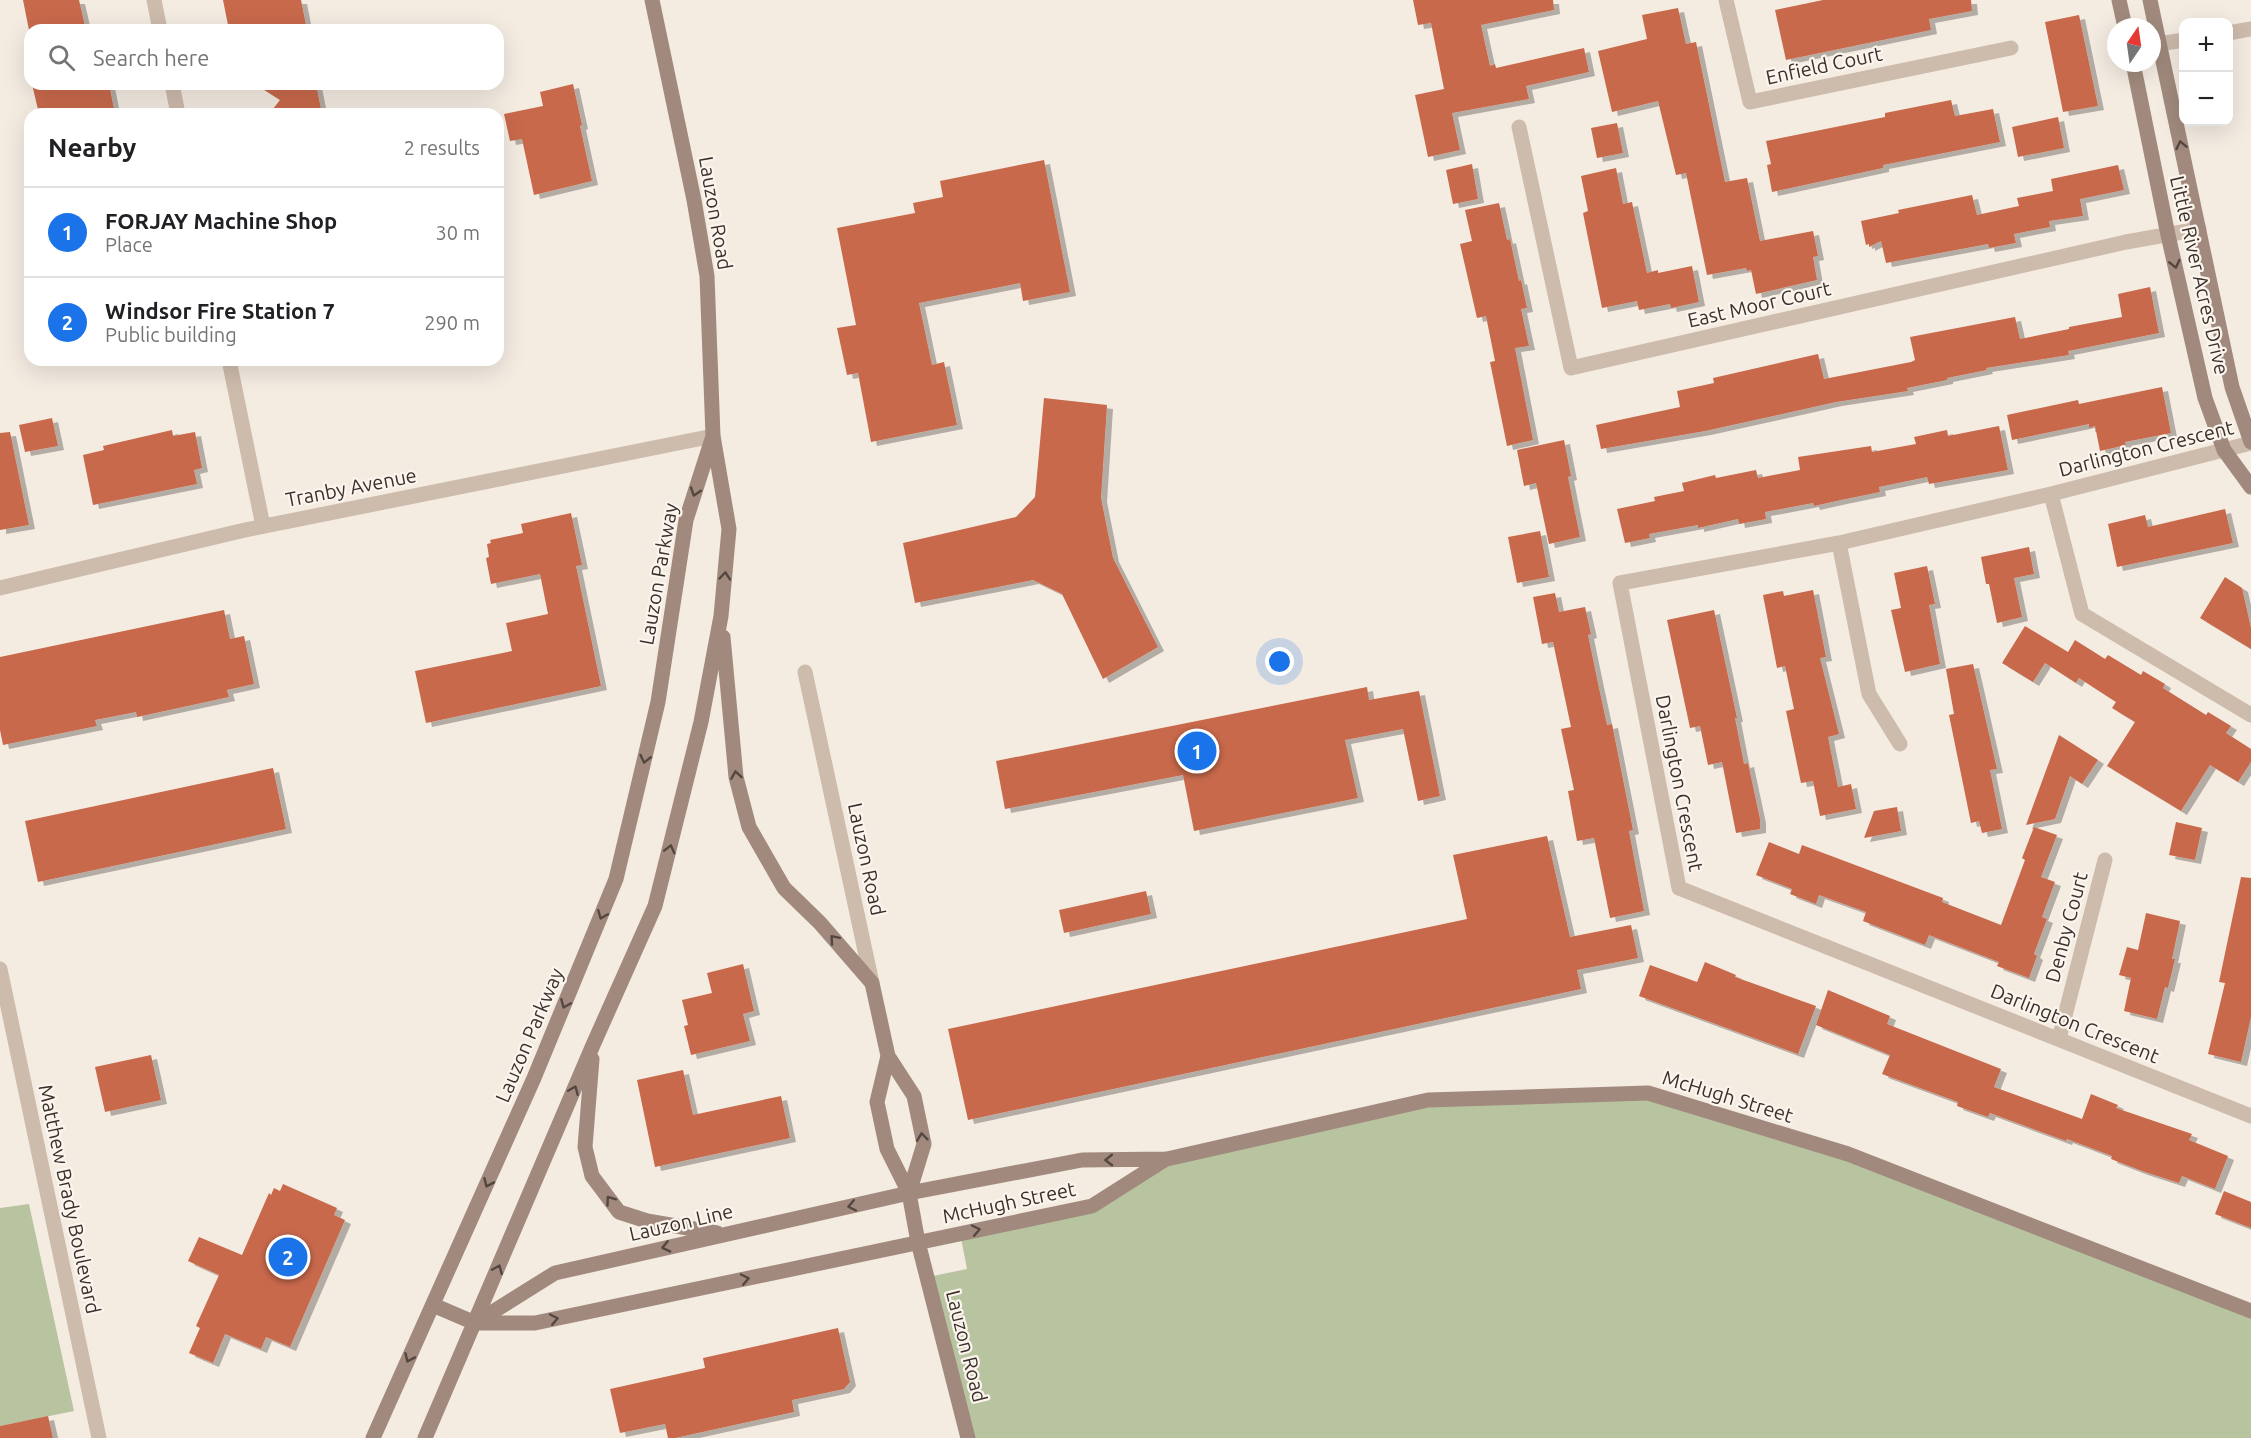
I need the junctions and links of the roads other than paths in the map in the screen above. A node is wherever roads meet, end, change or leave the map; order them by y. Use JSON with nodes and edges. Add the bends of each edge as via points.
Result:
{"nodes":[{"id":1,"x":154,"y":0,"type":"edge"},
{"id":2,"x":652,"y":0,"type":"edge"},
{"id":3,"x":1726,"y":0,"type":"edge"},
{"id":4,"x":2120,"y":0,"type":"edge"},
{"id":5,"x":2150,"y":0,"type":"edge"},
{"id":6,"x":2124,"y":18,"type":"edge"},
{"id":7,"x":2152,"y":18,"type":"edge"},
{"id":8,"x":159,"y":24,"type":"edge"},
{"id":9,"x":2251,"y":29,"type":"edge"},
{"id":10,"x":2233,"y":32,"type":"edge"},
{"id":11,"x":2179,"y":41,"type":"edge"},
{"id":12,"x":2161,"y":44,"type":"edge"},
{"id":13,"x":2011,"y":48,"type":"dead end"},
{"id":14,"x":2161,"y":66,"type":"edge"},
{"id":15,"x":2135,"y":72,"type":"edge"},
{"id":16,"x":173,"y":90,"type":"edge"},
{"id":17,"x":177,"y":108,"type":"edge"},
{"id":18,"x":1519,"y":127,"type":"dead end"},
{"id":19,"x":2199,"y":229,"type":"junction"},
{"id":20,"x":2168,"y":235,"type":"junction"},
{"id":21,"x":230,"y":366,"type":"edge"},
{"id":22,"x":713,"y":436,"type":"junction"},
{"id":23,"x":2251,"y":443,"type":"edge"},
{"id":24,"x":2224,"y":450,"type":"junction"},
{"id":25,"x":2251,"y":487,"type":"edge"},
{"id":26,"x":2051,"y":494,"type":"junction"},
{"id":27,"x":263,"y":526,"type":"junction"},
{"id":28,"x":1839,"y":543,"type":"junction"},
{"id":29,"x":0,"y":588,"type":"edge"},
{"id":30,"x":721,"y":616,"type":"junction"},
{"id":31,"x":805,"y":672,"type":"dead end"},
{"id":32,"x":2251,"y":715,"type":"edge"},
{"id":33,"x":1900,"y":744,"type":"dead end"},
{"id":34,"x":2105,"y":860,"type":"dead end"},
{"id":35,"x":0,"y":969,"type":"edge"},
{"id":36,"x":872,"y":983,"type":"junction"},
{"id":37,"x":2059,"y":1040,"type":"junction"},
{"id":38,"x":593,"y":1045,"type":"junction"},
{"id":39,"x":888,"y":1056,"type":"junction"},
{"id":40,"x":2251,"y":1116,"type":"edge"},
{"id":41,"x":1167,"y":1159,"type":"junction"},
{"id":42,"x":909,"y":1194,"type":"junction"},
{"id":43,"x":723,"y":1234,"type":"junction"},
{"id":44,"x":918,"y":1242,"type":"junction"},
{"id":45,"x":433,"y":1305,"type":"junction"},
{"id":46,"x":2251,"y":1311,"type":"edge"},
{"id":47,"x":475,"y":1323,"type":"junction"},
{"id":48,"x":99,"y":1438,"type":"edge"},
{"id":49,"x":373,"y":1438,"type":"edge"},
{"id":50,"x":424,"y":1438,"type":"edge"},
{"id":51,"x":968,"y":1438,"type":"edge"}],
"edges":[{"from":1,"to":8,"type":"street"},
{"from":2,"to":22,"type":"main road","name":"Lauzon Road","via":[[707,276]]},
{"from":3,"to":13,"type":"street","name":"Enfield Court","via":[[1750,102]]},
{"from":4,"to":6,"type":"main road"},
{"from":5,"to":7,"type":"main road","name":"Little River Acres Drive"},
{"from":9,"to":10,"type":"street"},
{"from":11,"to":12,"type":"street"},
{"from":19,"to":14,"type":"main road","name":"Little River Acres Drive","one_way":true},
{"from":15,"to":20,"type":"main road","name":"Little River Acres Drive"},
{"from":16,"to":17,"type":"street"},
{"from":18,"to":20,"type":"street","name":"East Moor Court","via":[[1571,368]]},
{"from":19,"to":20,"type":"street","name":"East Moor Court"},
{"from":19,"to":23,"type":"main road","name":"Little River Acres Drive","via":[[2232,387]]},
{"from":20,"to":24,"type":"main road","name":"Little River Acres Drive","one_way":true,"via":[[2205,398]]},
{"from":21,"to":27,"type":"street"},
{"from":22,"to":27,"type":"street","name":"Tranby Avenue"},
{"from":30,"to":22,"type":"main road","one_way":true,"via":[[729,530]]},
{"from":22,"to":45,"type":"main road","name":"Lauzon Parkway","one_way":true,"via":[[686,520],[658,702],[616,879],[534,1078]]},
{"from":23,"to":24,"type":"street","name":"Darlington Crescent"},
{"from":24,"to":25,"type":"main road","name":"Little River Acres Drive"},
{"from":24,"to":26,"type":"street","name":"Darlington Crescent"},
{"from":26,"to":28,"type":"street","name":"Darlington Crescent"},
{"from":26,"to":32,"type":"street","name":"Darlington Crescent","via":[[2082,615]]},
{"from":27,"to":29,"type":"street","name":"Tranby Avenue"},
{"from":28,"to":33,"type":"street","via":[[1869,694]]},
{"from":28,"to":37,"type":"street","name":"Darlington Crescent","via":[[1620,584],[1679,888]]},
{"from":36,"to":30,"type":"main road","one_way":true,"via":[[784,888],[749,827],[736,777]]},
{"from":38,"to":30,"type":"main road","one_way":true,"via":[[656,906],[701,722]]},
{"from":31,"to":36,"type":"street","name":"Lauzon Road"},
{"from":34,"to":37,"type":"street","name":"Denby Court"},
{"from":35,"to":48,"type":"street","name":"Matthew Brady Boulevard"},
{"from":36,"to":39,"type":"main road","name":"Lauzon Road"},
{"from":37,"to":40,"type":"street","name":"Darlington Crescent"},
{"from":43,"to":38,"type":"main road","one_way":true,"via":[[647,1221],[619,1212],[592,1176],[585,1147]]},
{"from":47,"to":38,"type":"main road","one_way":true},
{"from":39,"to":42,"type":"main road","name":"Lauzon Road","via":[[877,1102],[887,1149]]},
{"from":42,"to":39,"type":"main road","name":"Lauzon Road","one_way":true,"via":[[924,1144],[914,1096]]},
{"from":41,"to":42,"type":"main road","name":"McHugh Street","one_way":true,"via":[[1082,1160]]},
{"from":44,"to":41,"type":"main road","name":"McHugh Street","one_way":true,"via":[[1092,1206]]},
{"from":41,"to":46,"type":"main road","name":"McHugh Street","via":[[1428,1100],[1648,1093],[1848,1154]]},
{"from":42,"to":43,"type":"main road","name":"Lauzon Line","one_way":true},
{"from":42,"to":44,"type":"main road","name":"Lauzon Road"},
{"from":43,"to":47,"type":"main road","name":"Lauzon Line","one_way":true,"via":[[555,1273]]},
{"from":47,"to":44,"type":"main road","one_way":true,"via":[[535,1323]]},
{"from":44,"to":51,"type":"main road","name":"Lauzon Road"},
{"from":45,"to":47,"type":"main road"},
{"from":45,"to":49,"type":"main road","name":"Lauzon Parkway","one_way":true},
{"from":47,"to":50,"type":"main road"}]}
